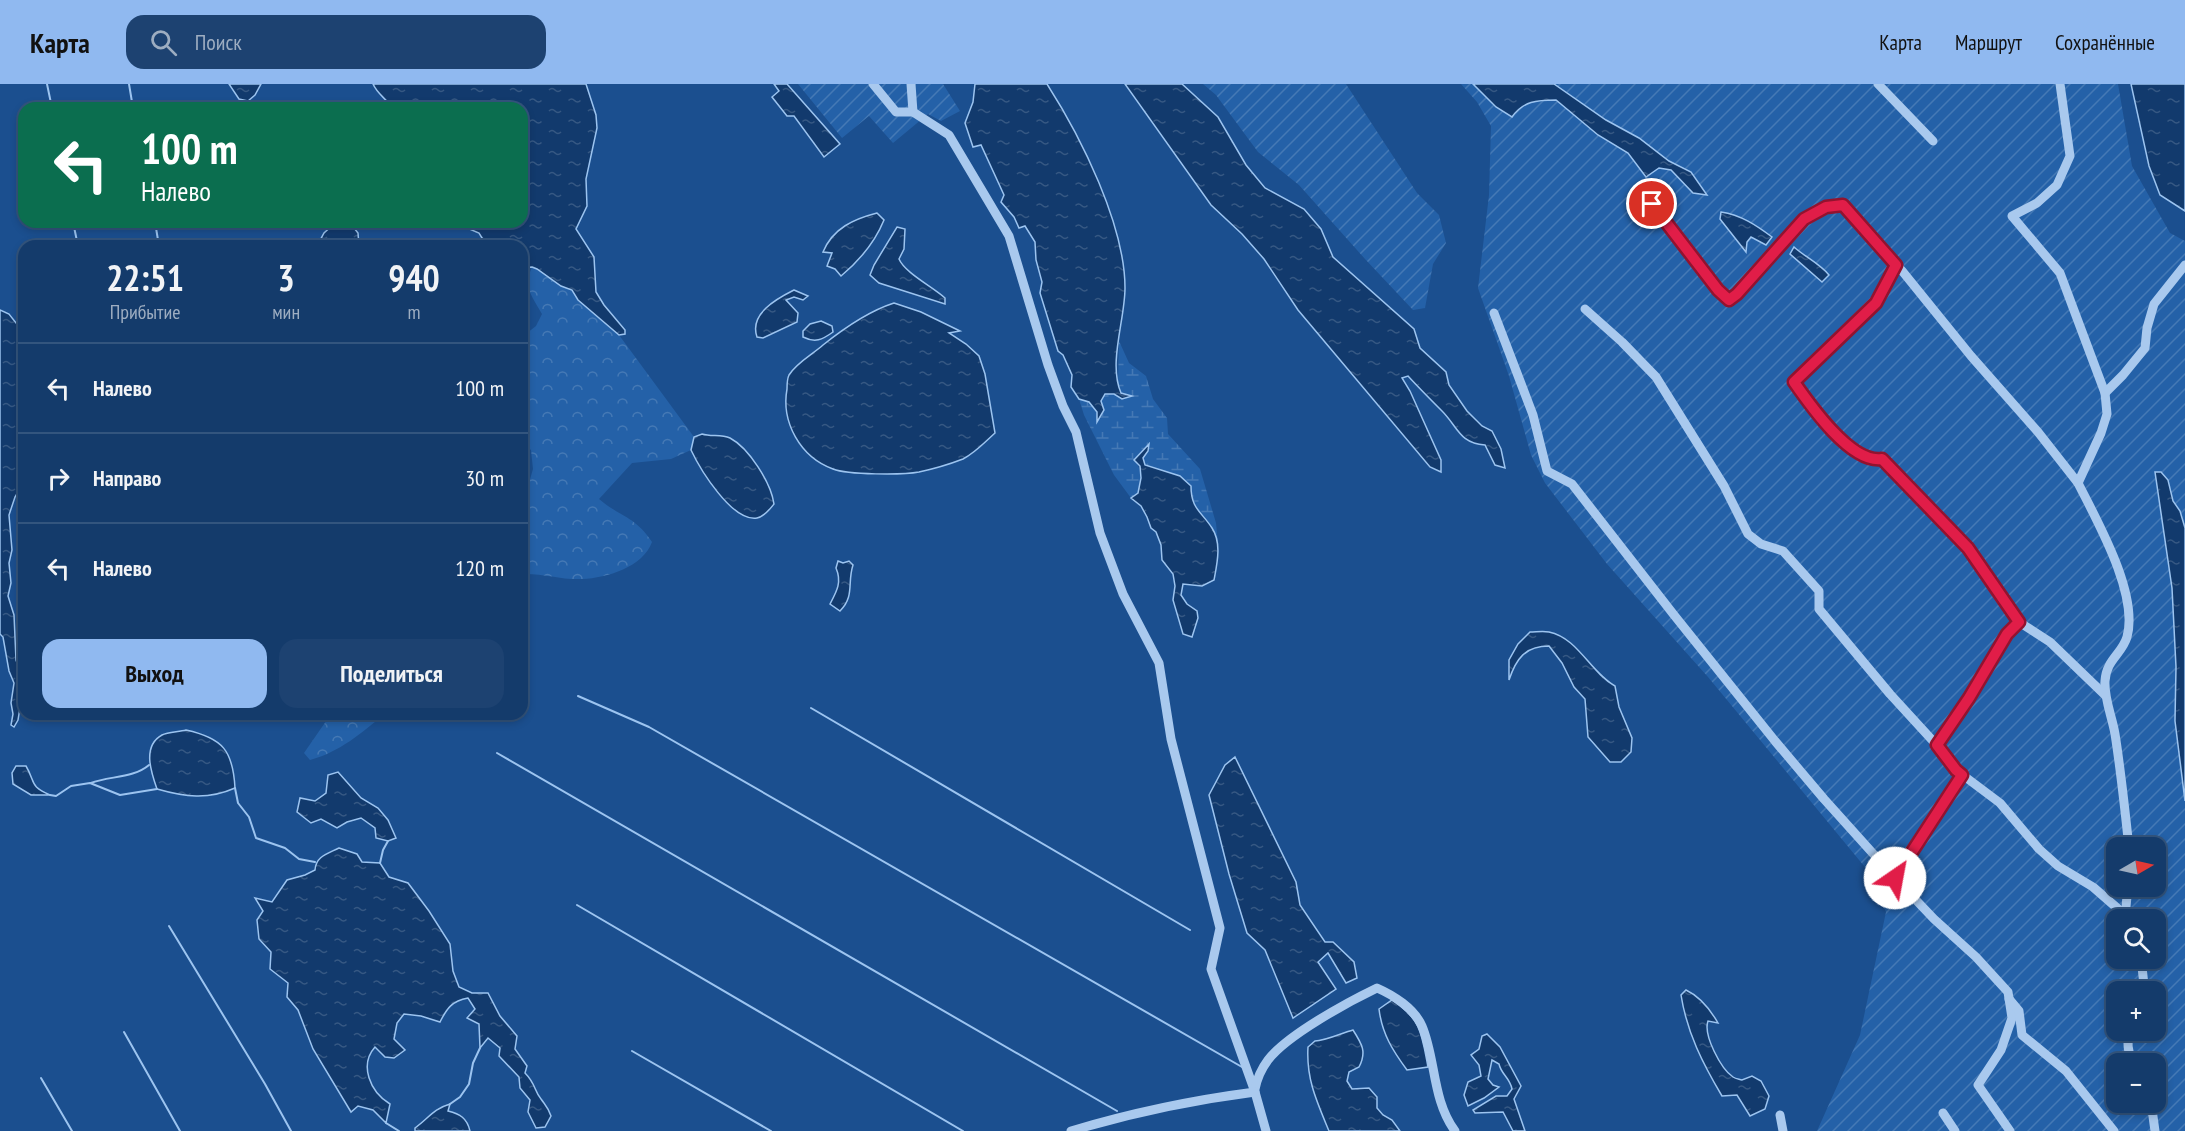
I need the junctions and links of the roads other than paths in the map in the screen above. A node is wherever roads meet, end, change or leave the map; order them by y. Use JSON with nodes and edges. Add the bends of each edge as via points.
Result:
{"nodes":[{"id":1,"x":873,"y":84,"type":"edge"},
{"id":2,"x":911,"y":84,"type":"edge"},
{"id":3,"x":1878,"y":84,"type":"edge"},
{"id":4,"x":2060,"y":84,"type":"edge"},
{"id":5,"x":914,"y":112,"type":"junction"},
{"id":6,"x":1933,"y":141,"type":"dead end"},
{"id":7,"x":1652,"y":204,"type":"dead end"},
{"id":8,"x":1896,"y":265,"type":"junction"},
{"id":9,"x":2185,"y":265,"type":"edge"},
{"id":10,"x":1585,"y":309,"type":"dead end"},
{"id":11,"x":1494,"y":313,"type":"dead end"},
{"id":12,"x":2105,"y":393,"type":"junction"},
{"id":13,"x":2078,"y":483,"type":"junction"},
{"id":14,"x":2019,"y":622,"type":"junction"},
{"id":15,"x":2106,"y":695,"type":"junction"},
{"id":16,"x":1937,"y":745,"type":"junction"},
{"id":17,"x":1962,"y":775,"type":"junction"},
{"id":18,"x":2128,"y":837,"type":"edge"},
{"id":19,"x":1895,"y":878,"type":"junction"},
{"id":20,"x":2116,"y":909,"type":"edge"},
{"id":21,"x":2009,"y":999,"type":"junction"},
{"id":22,"x":1255,"y":1092,"type":"junction"},
{"id":23,"x":1944,"y":1113,"type":"dead end"},
{"id":24,"x":2153,"y":1113,"type":"edge"},
{"id":25,"x":1780,"y":1115,"type":"dead end"},
{"id":26,"x":1071,"y":1131,"type":"edge"},
{"id":27,"x":1266,"y":1131,"type":"edge"},
{"id":28,"x":1455,"y":1131,"type":"edge"},
{"id":29,"x":1783,"y":1131,"type":"edge"},
{"id":30,"x":1955,"y":1131,"type":"edge"},
{"id":31,"x":2010,"y":1131,"type":"edge"},
{"id":32,"x":2114,"y":1131,"type":"edge"},
{"id":33,"x":2155,"y":1131,"type":"edge"}],
"edges":[{"from":1,"to":5,"type":"street","via":[[896,112]]},
{"from":2,"to":5,"type":"street"},
{"from":3,"to":6,"type":"street"},
{"from":4,"to":12,"type":"street","via":[[2070,156],[2057,185],[2037,203],[2012,216],[2060,273]]},
{"from":5,"to":22,"type":"street","via":[[949,135],[1009,236],[1048,364],[1076,432],[1100,533],[1123,594],[1159,663],[1171,739],[1220,928],[1211,969]]},
{"from":7,"to":8,"type":"street","via":[[1729,300],[1804,219],[1826,207],[1843,205]]},
{"from":8,"to":13,"type":"street"},
{"from":8,"to":14,"type":"street","via":[[1876,303],[1794,382],[1818,417],[1853,449],[1874,460],[1882,459],[1968,548]]},
{"from":9,"to":12,"type":"street","via":[[2154,304],[2145,348]]},
{"from":10,"to":16,"type":"street","via":[[1656,377],[1724,486],[1748,534],[1761,544],[1783,551],[1812,583],[1819,591],[1819,609]]},
{"from":11,"to":19,"type":"street","via":[[1533,416],[1546,471],[1572,484],[1775,741]]},
{"from":12,"to":13,"type":"street","via":[[2108,414]]},
{"from":13,"to":15,"type":"street","via":[[2109,546],[2127,597],[2127,638],[2107,666]]},
{"from":14,"to":15,"type":"street","via":[[2050,642]]},
{"from":14,"to":16,"type":"street","via":[[2007,634]]},
{"from":15,"to":18,"type":"street","via":[[2115,731]]},
{"from":16,"to":17,"type":"street"},
{"from":17,"to":19,"type":"street"},
{"from":17,"to":20,"type":"street","via":[[2000,803],[2058,866],[2093,887]]},
{"from":19,"to":21,"type":"street","via":[[1976,957],[2008,992]]},
{"from":21,"to":31,"type":"street","via":[[2012,1018],[2001,1050],[1978,1084]]},
{"from":21,"to":32,"type":"street","via":[[2019,1011],[2022,1035],[2066,1071]]},
{"from":22,"to":26,"type":"street","via":[[1212,1097]]},
{"from":22,"to":27,"type":"street"},
{"from":22,"to":28,"type":"street","via":[[1257,1079],[1269,1059],[1290,1039],[1377,988],[1412,1011],[1422,1025],[1439,1095]]},
{"from":23,"to":30,"type":"street"},
{"from":24,"to":33,"type":"street"},
{"from":25,"to":29,"type":"street"}]}
